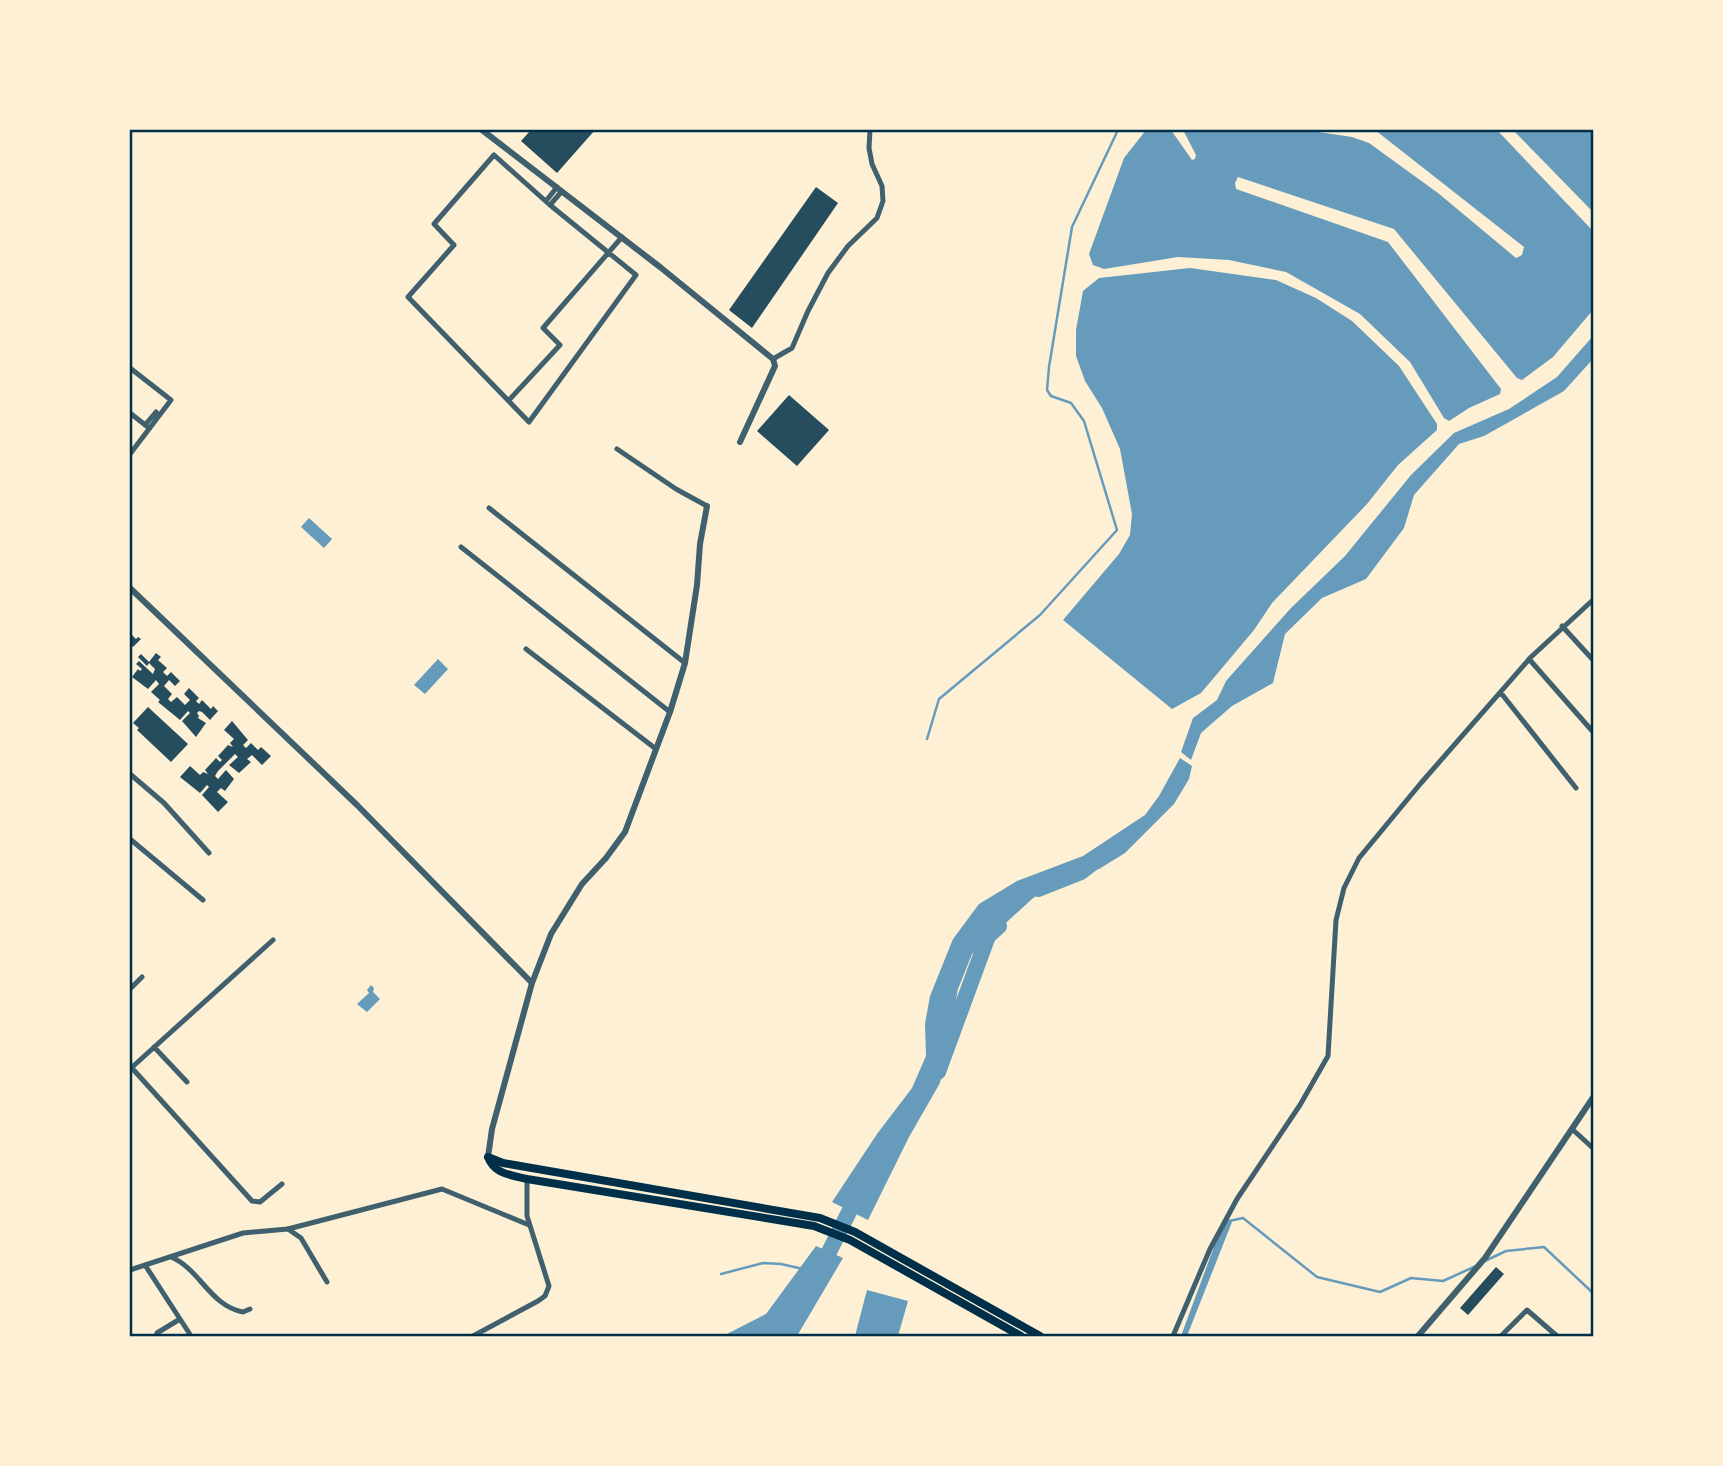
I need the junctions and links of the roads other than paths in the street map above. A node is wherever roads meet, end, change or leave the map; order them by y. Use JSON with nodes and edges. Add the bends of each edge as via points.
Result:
{"nodes":[{"id":1,"x":870,"y":130,"type":"edge"},
{"id":2,"x":485,"y":131,"type":"edge"},
{"id":3,"x":559,"y":189,"type":"junction"},
{"id":4,"x":548,"y":203,"type":"junction"},
{"id":5,"x":622,"y":237,"type":"junction"},
{"id":6,"x":608,"y":252,"type":"junction"},
{"id":7,"x":773,"y":359,"type":"junction"},
{"id":8,"x":130,"y":368,"type":"edge"},
{"id":9,"x":509,"y":400,"type":"junction"},
{"id":10,"x":156,"y":412,"type":"dead end"},
{"id":11,"x":130,"y":413,"type":"edge"},
{"id":12,"x":147,"y":427,"type":"junction"},
{"id":13,"x":130,"y":439,"type":"edge"},
{"id":14,"x":740,"y":442,"type":"dead end"},
{"id":15,"x":136,"y":445,"type":"junction"},
{"id":16,"x":617,"y":449,"type":"dead end"},
{"id":17,"x":130,"y":454,"type":"edge"},
{"id":18,"x":707,"y":506,"type":"joint"},
{"id":19,"x":489,"y":508,"type":"dead end"},
{"id":20,"x":461,"y":547,"type":"dead end"},
{"id":21,"x":130,"y":588,"type":"edge"},
{"id":22,"x":1594,"y":599,"type":"edge"},
{"id":23,"x":1562,"y":626,"type":"junction"},
{"id":24,"x":526,"y":649,"type":"dead end"},
{"id":25,"x":1529,"y":659,"type":"junction"},
{"id":26,"x":1594,"y":661,"type":"edge"},
{"id":27,"x":685,"y":663,"type":"junction"},
{"id":28,"x":1501,"y":692,"type":"junction"},
{"id":29,"x":670,"y":712,"type":"junction"},
{"id":30,"x":1594,"y":733,"type":"edge"},
{"id":31,"x":656,"y":748,"type":"junction"},
{"id":32,"x":130,"y":774,"type":"edge"},
{"id":33,"x":1576,"y":788,"type":"dead end"},
{"id":34,"x":130,"y":839,"type":"edge"},
{"id":35,"x":209,"y":853,"type":"dead end"},
{"id":36,"x":203,"y":900,"type":"dead end"},
{"id":37,"x":273,"y":940,"type":"dead end"},
{"id":38,"x":142,"y":976,"type":"dead end"},
{"id":39,"x":532,"y":983,"type":"junction"},
{"id":40,"x":130,"y":989,"type":"edge"},
{"id":41,"x":154,"y":1047,"type":"junction"},
{"id":42,"x":130,"y":1068,"type":"edge"},
{"id":43,"x":187,"y":1082,"type":"dead end"},
{"id":44,"x":1594,"y":1096,"type":"edge"},
{"id":45,"x":1572,"y":1129,"type":"junction"},
{"id":46,"x":1594,"y":1149,"type":"edge"},
{"id":47,"x":488,"y":1157,"type":"junction"},
{"id":48,"x":503,"y":1163,"type":"junction"},
{"id":49,"x":502,"y":1173,"type":"junction"},
{"id":50,"x":527,"y":1179,"type":"junction"},
{"id":51,"x":282,"y":1184,"type":"dead end"},
{"id":52,"x":529,"y":1225,"type":"junction"},
{"id":53,"x":288,"y":1229,"type":"junction"},
{"id":54,"x":852,"y":1236,"type":"junction"},
{"id":55,"x":171,"y":1257,"type":"junction"},
{"id":56,"x":145,"y":1265,"type":"junction"},
{"id":57,"x":130,"y":1270,"type":"edge"},
{"id":58,"x":327,"y":1282,"type":"dead end"},
{"id":59,"x":250,"y":1309,"type":"dead end"},
{"id":60,"x":180,"y":1319,"type":"junction"},
{"id":61,"x":157,"y":1333,"type":"dead end"},
{"id":62,"x":191,"y":1336,"type":"edge"},
{"id":63,"x":473,"y":1336,"type":"edge"},
{"id":64,"x":1021,"y":1336,"type":"edge"},
{"id":65,"x":1040,"y":1336,"type":"edge"},
{"id":66,"x":1173,"y":1336,"type":"edge"},
{"id":67,"x":1418,"y":1336,"type":"edge"},
{"id":68,"x":1501,"y":1336,"type":"edge"},
{"id":69,"x":1557,"y":1336,"type":"edge"}],
"edges":[{"from":1,"to":7,"type":"street","via":[[870,156],[882,186],[877,218],[828,273],[792,348]]},
{"from":2,"to":3,"type":"street"},
{"from":3,"to":4,"type":"street"},
{"from":3,"to":5,"type":"street"},
{"from":4,"to":6,"type":"street"},
{"from":4,"to":9,"type":"street","via":[[494,155],[434,224],[454,245],[408,297]]},
{"from":5,"to":6,"type":"street"},
{"from":5,"to":7,"type":"street"},
{"from":6,"to":9,"type":"street","via":[[543,328],[561,345]]},
{"from":6,"to":9,"type":"street","via":[[636,275],[529,422]]},
{"from":7,"to":14,"type":"street","via":[[775,366]]},
{"from":8,"to":12,"type":"street","via":[[171,400]]},
{"from":10,"to":12,"type":"street"},
{"from":11,"to":12,"type":"street"},
{"from":12,"to":15,"type":"street"},
{"from":13,"to":15,"type":"street"},
{"from":15,"to":17,"type":"street"},
{"from":16,"to":18,"type":"street"},
{"from":18,"to":27,"type":"street"},
{"from":19,"to":27,"type":"street"},
{"from":20,"to":29,"type":"street"},
{"from":21,"to":39,"type":"street","via":[[357,805]]},
{"from":22,"to":23,"type":"street"},
{"from":23,"to":25,"type":"street"},
{"from":23,"to":26,"type":"street"},
{"from":24,"to":31,"type":"street"},
{"from":25,"to":28,"type":"street"},
{"from":25,"to":30,"type":"street"},
{"from":27,"to":29,"type":"street"},
{"from":28,"to":33,"type":"street"},
{"from":28,"to":66,"type":"street","via":[[1359,858],[1335,920],[1328,1056],[1227,1216]]},
{"from":29,"to":31,"type":"street"},
{"from":31,"to":39,"type":"street","via":[[625,832],[582,884]]},
{"from":32,"to":35,"type":"street","via":[[164,803]]},
{"from":34,"to":36,"type":"street"},
{"from":37,"to":41,"type":"street"},
{"from":38,"to":40,"type":"street"},
{"from":39,"to":47,"type":"street"},
{"from":41,"to":42,"type":"street"},
{"from":41,"to":43,"type":"street"},
{"from":42,"to":51,"type":"street","via":[[251,1201],[260,1202]]},
{"from":44,"to":45,"type":"street"},
{"from":45,"to":46,"type":"street"},
{"from":45,"to":67,"type":"street","via":[[1485,1258]]},
{"from":47,"to":48,"type":"main road"},
{"from":47,"to":49,"type":"main road"},
{"from":48,"to":49,"type":"main road"},
{"from":48,"to":54,"type":"main road","via":[[820,1217]]},
{"from":49,"to":50,"type":"main road"},
{"from":50,"to":52,"type":"street"},
{"from":50,"to":54,"type":"main road"},
{"from":52,"to":53,"type":"street","via":[[442,1189]]},
{"from":52,"to":63,"type":"street","via":[[548,1286],[545,1296]]},
{"from":53,"to":55,"type":"street","via":[[243,1233]]},
{"from":53,"to":58,"type":"street","via":[[300,1238]]},
{"from":54,"to":64,"type":"main road"},
{"from":54,"to":65,"type":"main road"},
{"from":55,"to":56,"type":"street"},
{"from":55,"to":59,"type":"street","via":[[183,1262],[228,1308]]},
{"from":56,"to":57,"type":"street"},
{"from":56,"to":60,"type":"street"},
{"from":60,"to":61,"type":"street"},
{"from":60,"to":62,"type":"street"},
{"from":68,"to":69,"type":"street","via":[[1527,1310]]}]}
